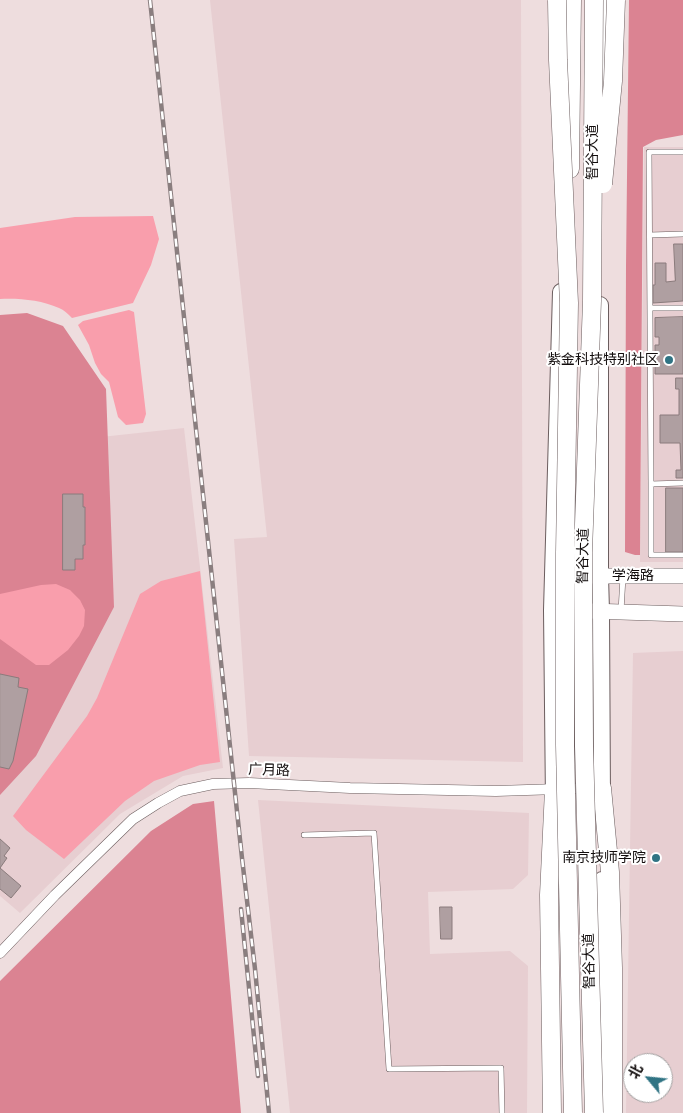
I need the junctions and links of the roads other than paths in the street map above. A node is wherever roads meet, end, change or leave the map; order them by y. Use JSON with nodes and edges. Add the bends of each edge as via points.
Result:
{"nodes":[{"id":1,"x":557,"y":0,"type":"edge"},
{"id":2,"x":564,"y":0,"type":"edge"},
{"id":3,"x":572,"y":0,"type":"edge"},
{"id":4,"x":594,"y":0,"type":"edge"},
{"id":5,"x":604,"y":0,"type":"edge"},
{"id":6,"x":616,"y":0,"type":"edge"},
{"id":7,"x":683,"y":152,"type":"edge"},
{"id":8,"x":683,"y":234,"type":"edge"},
{"id":9,"x":650,"y":235,"type":"junction"},
{"id":10,"x":592,"y":301,"type":"junction"},
{"id":11,"x":569,"y":303,"type":"junction"},
{"id":12,"x":650,"y":308,"type":"junction"},
{"id":13,"x":683,"y":308,"type":"edge"},
{"id":14,"x":683,"y":483,"type":"edge"},
{"id":15,"x":651,"y":484,"type":"junction"},
{"id":16,"x":683,"y":555,"type":"edge"},
{"id":17,"x":552,"y":576,"type":"junction"},
{"id":18,"x":600,"y":576,"type":"junction"},
{"id":19,"x":683,"y":576,"type":"edge"},
{"id":20,"x":623,"y":577,"type":"junction"},
{"id":21,"x":552,"y":610,"type":"junction"},
{"id":22,"x":601,"y":611,"type":"junction"},
{"id":23,"x":621,"y":612,"type":"junction"},
{"id":24,"x":683,"y":614,"type":"edge"},
{"id":25,"x":602,"y":788,"type":"junction"},
{"id":26,"x":554,"y":790,"type":"junction"},
{"id":27,"x":304,"y":835,"type":"dead end"},
{"id":28,"x":0,"y":953,"type":"edge"},
{"id":29,"x":502,"y":1113,"type":"edge"},
{"id":30,"x":552,"y":1113,"type":"edge"},
{"id":31,"x":560,"y":1113,"type":"edge"},
{"id":32,"x":573,"y":1113,"type":"edge"},
{"id":33,"x":594,"y":1113,"type":"edge"},
{"id":34,"x":604,"y":1113,"type":"edge"},
{"id":35,"x":613,"y":1113,"type":"edge"}],
"edges":[{"from":1,"to":11,"type":"highway","bridge":true},
{"from":2,"to":17,"type":"main road","name":"智谷大道","via":[[564,169]]},
{"from":3,"to":11,"type":"highway","name":"智谷大道","bridge":true},
{"from":4,"to":10,"type":"highway","name":"智谷大道","bridge":true},
{"from":5,"to":18,"type":"main road","name":"智谷大道","via":[[600,191]]},
{"from":6,"to":10,"type":"highway","bridge":true,"via":[[613,81]]},
{"from":7,"to":9,"type":"lane","via":[[649,152]]},
{"from":8,"to":9,"type":"lane"},
{"from":9,"to":12,"type":"lane"},
{"from":10,"to":33,"type":"highway","name":"智谷大道","bridge":true,"via":[[583,552],[584,746]]},
{"from":11,"to":32,"type":"highway","name":"智谷大道","bridge":true,"via":[[564,553]]},
{"from":12,"to":13,"type":"lane"},
{"from":12,"to":15,"type":"lane"},
{"from":14,"to":15,"type":"lane"},
{"from":15,"to":16,"type":"lane","via":[[651,555]]},
{"from":17,"to":18,"type":"main road","name":"学海路"},
{"from":17,"to":21,"type":"main road","name":"智谷大道"},
{"from":18,"to":20,"type":"main road","name":"学海路"},
{"from":18,"to":22,"type":"main road","name":"智谷大道"},
{"from":19,"to":20,"type":"main road","name":"学海路"},
{"from":20,"to":23,"type":"lane"},
{"from":21,"to":22,"type":"main road"},
{"from":21,"to":26,"type":"main road","name":"智谷大道"},
{"from":22,"to":23,"type":"main road"},
{"from":22,"to":25,"type":"main road","name":"智谷大道"},
{"from":23,"to":24,"type":"main road"},
{"from":25,"to":26,"type":"street","name":"广月路"},
{"from":25,"to":34,"type":"main road","name":"智谷大道"},
{"from":25,"to":35,"type":"highway","via":[[610,872]]},
{"from":26,"to":28,"type":"street","name":"广月路","via":[[477,791],[249,783],[212,784],[180,791],[133,819]]},
{"from":26,"to":30,"type":"highway","via":[[549,895]]},
{"from":26,"to":31,"type":"main road","name":"智谷大道"},
{"from":27,"to":29,"type":"lane","via":[[374,833],[389,1069],[501,1068]]}]}
